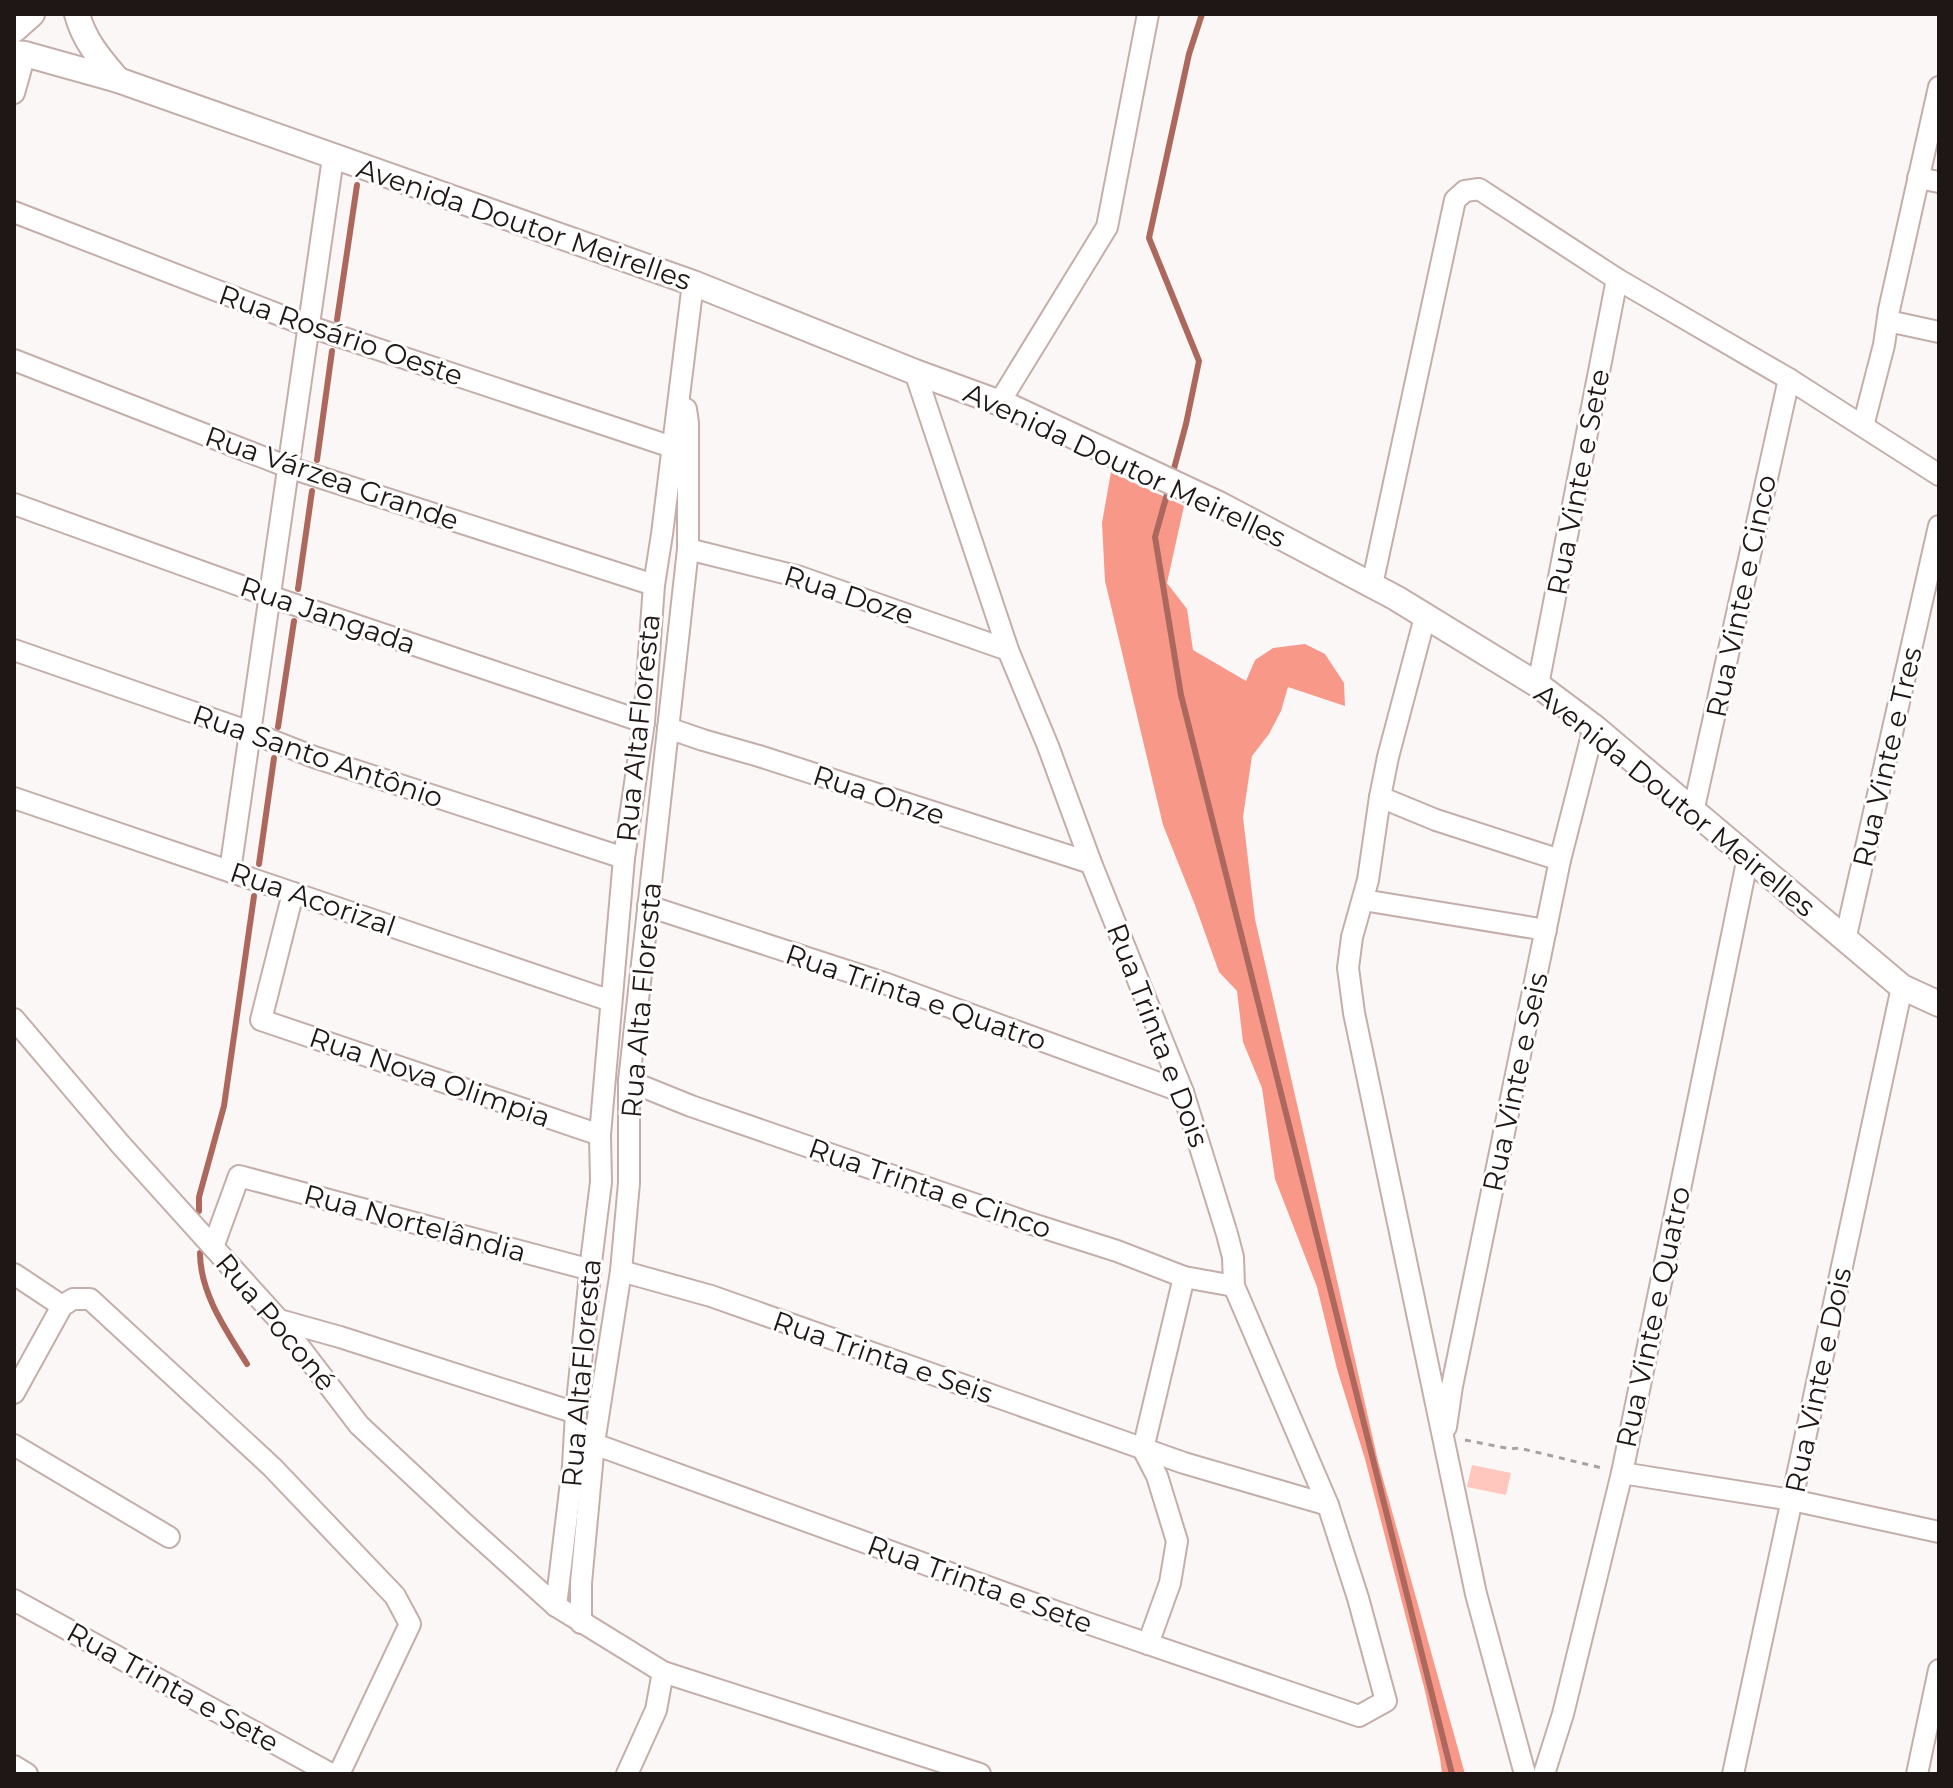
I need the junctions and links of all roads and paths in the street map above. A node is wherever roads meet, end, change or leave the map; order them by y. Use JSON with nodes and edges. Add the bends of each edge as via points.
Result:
{"nodes":[{"id":1,"x":32,"y":14,"type":"edge"},
{"id":2,"x":77,"y":14,"type":"edge"},
{"id":3,"x":1148,"y":14,"type":"edge"},
{"id":4,"x":14,"y":30,"type":"edge"},
{"id":5,"x":20,"y":54,"type":"edge"},
{"id":6,"x":118,"y":80,"type":"junction"},
{"id":7,"x":1939,"y":87,"type":"edge"},
{"id":8,"x":14,"y":93,"type":"edge"},
{"id":9,"x":333,"y":158,"type":"junction"},
{"id":10,"x":1918,"y":178,"type":"junction"},
{"id":11,"x":1939,"y":182,"type":"edge"},
{"id":12,"x":14,"y":212,"type":"edge"},
{"id":13,"x":1617,"y":279,"type":"junction"},
{"id":14,"x":693,"y":283,"type":"junction"},
{"id":15,"x":1888,"y":321,"type":"junction"},
{"id":16,"x":308,"y":326,"type":"junction"},
{"id":17,"x":1939,"y":332,"type":"edge"},
{"id":18,"x":14,"y":360,"type":"edge"},
{"id":19,"x":915,"y":372,"type":"junction"},
{"id":20,"x":681,"y":377,"type":"junction"},
{"id":21,"x":1789,"y":379,"type":"junction"},
{"id":22,"x":999,"y":403,"type":"junction"},
{"id":23,"x":1863,"y":426,"type":"junction"},
{"id":24,"x":672,"y":447,"type":"junction"},
{"id":25,"x":288,"y":467,"type":"junction"},
{"id":26,"x":1939,"y":475,"type":"edge"},
{"id":27,"x":14,"y":504,"type":"edge"},
{"id":28,"x":1939,"y":526,"type":"edge"},
{"id":29,"x":688,"y":549,"type":"junction"},
{"id":30,"x":654,"y":585,"type":"junction"},
{"id":31,"x":1372,"y":585,"type":"junction"},
{"id":32,"x":269,"y":596,"type":"junction"},
{"id":33,"x":1425,"y":617,"type":"junction"},
{"id":34,"x":14,"y":650,"type":"edge"},
{"id":35,"x":1008,"y":650,"type":"junction"},
{"id":36,"x":1538,"y":685,"type":"junction"},
{"id":37,"x":644,"y":722,"type":"junction"},
{"id":38,"x":1594,"y":727,"type":"junction"},
{"id":39,"x":668,"y":728,"type":"junction"},
{"id":40,"x":250,"y":732,"type":"junction"},
{"id":41,"x":1380,"y":797,"type":"junction"},
{"id":42,"x":14,"y":798,"type":"edge"},
{"id":43,"x":1693,"y":812,"type":"junction"},
{"id":44,"x":1748,"y":857,"type":"junction"},
{"id":45,"x":624,"y":858,"type":"junction"},
{"id":46,"x":1560,"y":860,"type":"junction"},
{"id":47,"x":1091,"y":863,"type":"junction"},
{"id":48,"x":230,"y":871,"type":"junction"},
{"id":49,"x":293,"y":893,"type":"junction"},
{"id":50,"x":1363,"y":900,"type":"junction"},
{"id":51,"x":648,"y":906,"type":"junction"},
{"id":52,"x":1546,"y":930,"type":"junction"},
{"id":53,"x":1845,"y":940,"type":"junction"},
{"id":54,"x":1902,"y":987,"type":"junction"},
{"id":55,"x":611,"y":1001,"type":"junction"},
{"id":56,"x":1939,"y":1004,"type":"edge"},
{"id":57,"x":14,"y":1019,"type":"edge"},
{"id":58,"x":629,"y":1081,"type":"junction"},
{"id":59,"x":1183,"y":1092,"type":"junction"},
{"id":60,"x":600,"y":1135,"type":"junction"},
{"id":61,"x":601,"y":1182,"type":"junction"},
{"id":62,"x":629,"y":1183,"type":"junction"},
{"id":63,"x":213,"y":1247,"type":"junction"},
{"id":64,"x":591,"y":1270,"type":"junction"},
{"id":65,"x":621,"y":1271,"type":"junction"},
{"id":66,"x":14,"y":1274,"type":"edge"},
{"id":67,"x":1184,"y":1277,"type":"junction"},
{"id":68,"x":1234,"y":1286,"type":"junction"},
{"id":69,"x":62,"y":1306,"type":"junction"},
{"id":70,"x":279,"y":1320,"type":"junction"},
{"id":71,"x":14,"y":1393,"type":"edge"},
{"id":72,"x":576,"y":1413,"type":"junction"},
{"id":73,"x":1444,"y":1439,"type":"junction"},
{"id":74,"x":585,"y":1440,"type":"junction"},
{"id":75,"x":14,"y":1445,"type":"edge"},
{"id":76,"x":1143,"y":1449,"type":"junction"},
{"id":77,"x":1622,"y":1473,"type":"junction"},
{"id":78,"x":1792,"y":1500,"type":"junction"},
{"id":79,"x":1328,"y":1505,"type":"junction"},
{"id":80,"x":1939,"y":1532,"type":"edge"},
{"id":81,"x":169,"y":1537,"type":"dead end"},
{"id":82,"x":14,"y":1600,"type":"edge"},
{"id":83,"x":556,"y":1606,"type":"junction"},
{"id":84,"x":581,"y":1623,"type":"junction"},
{"id":85,"x":1148,"y":1644,"type":"junction"},
{"id":86,"x":1939,"y":1670,"type":"edge"},
{"id":87,"x":663,"y":1672,"type":"junction"},
{"id":88,"x":1386,"y":1701,"type":"joint"},
{"id":89,"x":1935,"y":1714,"type":"edge"},
{"id":90,"x":14,"y":1766,"type":"edge"},
{"id":91,"x":27,"y":1774,"type":"edge"},
{"id":92,"x":331,"y":1774,"type":"edge"},
{"id":93,"x":339,"y":1774,"type":"edge"},
{"id":94,"x":627,"y":1774,"type":"edge"},
{"id":95,"x":980,"y":1774,"type":"edge"},
{"id":96,"x":1525,"y":1774,"type":"edge"},
{"id":97,"x":1544,"y":1774,"type":"edge"},
{"id":98,"x":1733,"y":1774,"type":"edge"},
{"id":99,"x":1917,"y":1774,"type":"edge"}],
"edges":[{"from":1,"to":4,"type":"street"},
{"from":2,"to":6,"type":"street","name":"Avenida Doutor Meirelles","via":[[93,51]]},
{"from":3,"to":22,"type":"street","via":[[1107,227]]},
{"from":5,"to":6,"type":"street","name":"Avenida Doutor Meirelles"},
{"from":5,"to":8,"type":"street"},
{"from":6,"to":9,"type":"street","name":"Avenida Doutor Meirelles"},
{"from":7,"to":10,"type":"street"},
{"from":9,"to":14,"type":"street","name":"Avenida Doutor Meirelles"},
{"from":9,"to":16,"type":"street"},
{"from":10,"to":11,"type":"street"},
{"from":10,"to":15,"type":"street"},
{"from":12,"to":16,"type":"street","name":"Rua Rosário Oeste"},
{"from":13,"to":21,"type":"street"},
{"from":13,"to":31,"type":"street","via":[[1479,189],[1465,191],[1455,200]]},
{"from":13,"to":36,"type":"street","name":"Rua Vinte e Sete"},
{"from":14,"to":19,"type":"street","name":"Avenida Doutor Meirelles"},
{"from":14,"to":20,"type":"street","name":"Rua AltaFloresta"},
{"from":15,"to":17,"type":"street"},
{"from":15,"to":23,"type":"street"},
{"from":16,"to":24,"type":"street","name":"Rua Rosário Oeste"},
{"from":16,"to":25,"type":"street"},
{"from":18,"to":25,"type":"street","name":"Rua Várzea Grande"},
{"from":19,"to":22,"type":"street","name":"Avenida Doutor Meirelles"},
{"from":19,"to":35,"type":"street","name":"Rua Trinta e Dois"},
{"from":20,"to":24,"type":"street","name":"Rua AltaFloresta"},
{"from":20,"to":29,"type":"street","name":"Rua Alta Floresta","via":[[688,423]]},
{"from":21,"to":23,"type":"street"},
{"from":21,"to":43,"type":"street","name":"Rua Vinte e Cinco"},
{"from":22,"to":31,"type":"street","name":"Avenida Doutor Meirelles","via":[[1221,505]]},
{"from":23,"to":26,"type":"street"},
{"from":24,"to":30,"type":"street","name":"Rua AltaFloresta"},
{"from":25,"to":30,"type":"street","name":"Rua Várzea Grande"},
{"from":25,"to":32,"type":"street"},
{"from":27,"to":32,"type":"street","name":"Rua Jangada"},
{"from":28,"to":53,"type":"street","name":"Rua Vinte e Tres"},
{"from":29,"to":35,"type":"street","name":"Rua Doze","via":[[800,577]]},
{"from":29,"to":39,"type":"street","name":"Rua Alta Floresta"},
{"from":30,"to":37,"type":"street","name":"Rua AltaFloresta"},
{"from":31,"to":33,"type":"street","name":"Avenida Doutor Meirelles"},
{"from":32,"to":37,"type":"street","name":"Rua Jangada"},
{"from":32,"to":40,"type":"street"},
{"from":33,"to":36,"type":"street","name":"Avenida Doutor Meirelles"},
{"from":33,"to":41,"type":"street"},
{"from":34,"to":40,"type":"street","name":"Rua Santo Antônio"},
{"from":35,"to":47,"type":"street","name":"Rua Trinta e Dois"},
{"from":36,"to":38,"type":"street","name":"Avenida Doutor Meirelles"},
{"from":37,"to":45,"type":"street","name":"Rua AltaFloresta"},
{"from":38,"to":43,"type":"street","name":"Avenida Doutor Meirelles"},
{"from":38,"to":46,"type":"street","name":"Rua Vinte e Seis"},
{"from":39,"to":47,"type":"street","name":"Rua Onze"},
{"from":39,"to":51,"type":"street","name":"Rua Alta Floresta"},
{"from":40,"to":45,"type":"street","name":"Rua Santo Antônio"},
{"from":40,"to":48,"type":"street"},
{"from":41,"to":46,"type":"street"},
{"from":41,"to":50,"type":"street"},
{"from":42,"to":48,"type":"street","name":"Rua Acorizal"},
{"from":43,"to":44,"type":"street","name":"Avenida Doutor Meirelles"},
{"from":44,"to":53,"type":"street","name":"Avenida Doutor Meirelles"},
{"from":44,"to":77,"type":"street","name":"Rua Vinte e Quatro"},
{"from":45,"to":55,"type":"street","name":"Rua AltaFloresta"},
{"from":46,"to":52,"type":"street","name":"Rua Vinte e Seis"},
{"from":47,"to":59,"type":"street","name":"Rua Trinta e Dois"},
{"from":48,"to":49,"type":"street","name":"Rua Acorizal"},
{"from":49,"to":55,"type":"street","name":"Rua Acorizal"},
{"from":49,"to":60,"type":"street","name":"Rua Nova Olimpia","via":[[261,1020]]},
{"from":50,"to":52,"type":"street"},
{"from":50,"to":73,"type":"street","via":[[1348,968],[1354,1013]]},
{"from":51,"to":58,"type":"street","name":"Rua Alta Floresta"},
{"from":51,"to":59,"type":"street","name":"Rua Trinta e Quatro","via":[[884,983]]},
{"from":52,"to":73,"type":"street","name":"Rua Vinte e Seis"},
{"from":53,"to":54,"type":"street","name":"Avenida Doutor Meirelles"},
{"from":54,"to":56,"type":"street","name":"Avenida Doutor Meirelles"},
{"from":54,"to":78,"type":"street","name":"Rua Vinte e Dois"},
{"from":55,"to":60,"type":"street","name":"Rua AltaFloresta"},
{"from":57,"to":63,"type":"street","name":"Rua Poconé"},
{"from":58,"to":62,"type":"street","name":"Rua Alta Floresta"},
{"from":58,"to":67,"type":"street","name":"Rua Trinta e Cinco"},
{"from":59,"to":68,"type":"street","name":"Rua Trinta e Dois","via":[[1227,1234]]},
{"from":60,"to":61,"type":"street","name":"Rua AltaFloresta"},
{"from":61,"to":62,"type":"street"},
{"from":61,"to":64,"type":"street","name":"Rua AltaFloresta"},
{"from":62,"to":65,"type":"street","name":"Rua Alta Floresta"},
{"from":63,"to":64,"type":"street","name":"Rua Nortelândia","via":[[239,1176]]},
{"from":63,"to":70,"type":"street","name":"Rua Poconé"},
{"from":64,"to":72,"type":"street","name":"Rua AltaFloresta"},
{"from":65,"to":74,"type":"street","name":"Rua Alta Floresta"},
{"from":65,"to":76,"type":"street","name":"Rua Trinta e Seis","via":[[711,1296]]},
{"from":66,"to":69,"type":"street"},
{"from":67,"to":68,"type":"street","name":"Rua Trinta e Cinco"},
{"from":67,"to":76,"type":"street"},
{"from":68,"to":79,"type":"street","name":"Rua Trinta e Dois"},
{"from":69,"to":71,"type":"street"},
{"from":69,"to":93,"type":"street","via":[[73,1299],[90,1299],[272,1467],[395,1596],[410,1624]]},
{"from":70,"to":72,"type":"street"},
{"from":70,"to":83,"type":"street","name":"Rua Poconé","via":[[359,1425]]},
{"from":72,"to":74,"type":"street","name":"Rua AltaFloresta"},
{"from":73,"to":77,"type":"path","via":[[1519,1448]]},
{"from":73,"to":96,"type":"street","via":[[1476,1594]]},
{"from":74,"to":83,"type":"street","name":"Rua AltaFloresta","via":[[573,1466]]},
{"from":74,"to":84,"type":"street","name":"Rua Alta Floresta"},
{"from":74,"to":85,"type":"street","name":"Rua Trinta e Sete"},
{"from":75,"to":81,"type":"street"},
{"from":76,"to":79,"type":"street"},
{"from":76,"to":85,"type":"street","via":[[1177,1541],[1170,1583]]},
{"from":77,"to":78,"type":"street"},
{"from":77,"to":97,"type":"street","name":"Rua Vinte e Quatro"},
{"from":78,"to":80,"type":"street"},
{"from":78,"to":98,"type":"street","name":"Rua Vinte e Dois"},
{"from":79,"to":88,"type":"street","name":"Rua Trinta e Dois"},
{"from":82,"to":92,"type":"street","name":"Rua Trinta e Sete"},
{"from":83,"to":84,"type":"street","name":"Rua Poconé"},
{"from":84,"to":87,"type":"street","name":"Rua Poconé"},
{"from":85,"to":88,"type":"street","name":"Rua Trinta e Sete","via":[[1359,1716]]},
{"from":86,"to":89,"type":"street"},
{"from":87,"to":94,"type":"street","via":[[656,1710]]},
{"from":87,"to":95,"type":"street","name":"Rua Poconé"},
{"from":89,"to":99,"type":"street"},
{"from":90,"to":91,"type":"street"}]}
